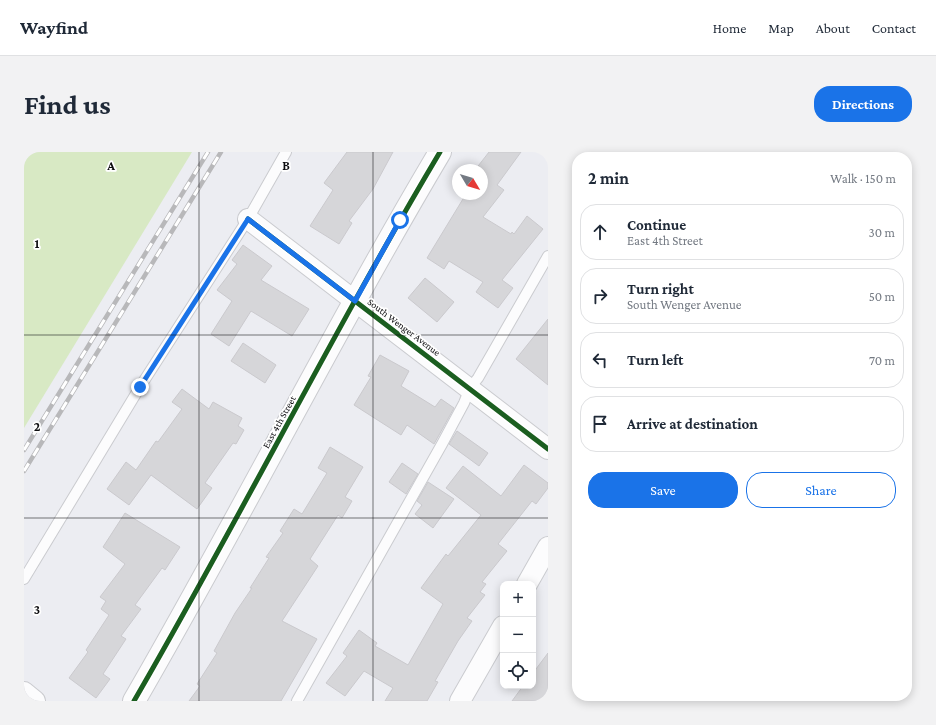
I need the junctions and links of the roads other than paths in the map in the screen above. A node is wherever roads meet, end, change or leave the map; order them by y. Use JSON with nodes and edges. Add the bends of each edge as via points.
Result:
{"nodes":[{"id":1,"x":286,"y":152,"type":"edge"},
{"id":2,"x":440,"y":152,"type":"edge"},
{"id":3,"x":248,"y":219,"type":"junction"},
{"id":4,"x":548,"y":256,"type":"edge"},
{"id":5,"x":355,"y":301,"type":"junction"},
{"id":6,"x":470,"y":388,"type":"junction"},
{"id":7,"x":548,"y":449,"type":"edge"},
{"id":8,"x":548,"y":547,"type":"edge"},
{"id":9,"x":24,"y":579,"type":"edge"},
{"id":10,"x":529,"y":581,"type":"edge"},
{"id":11,"x":500,"y":631,"type":"edge"},
{"id":12,"x":24,"y":692,"type":"edge"},
{"id":13,"x":35,"y":701,"type":"edge"},
{"id":14,"x":134,"y":701,"type":"edge"},
{"id":15,"x":297,"y":701,"type":"edge"},
{"id":16,"x":460,"y":701,"type":"edge"}],
"edges":[{"from":1,"to":3,"type":"lane"},
{"from":2,"to":5,"type":"street","name":"East 4th Street"},
{"from":3,"to":5,"type":"street","name":"South Wenger Avenue"},
{"from":3,"to":9,"type":"lane","via":[[140,387]]},
{"from":4,"to":6,"type":"lane"},
{"from":5,"to":6,"type":"street","name":"South Wenger Avenue"},
{"from":5,"to":14,"type":"street","name":"East 4th Street"},
{"from":6,"to":7,"type":"street","name":"South Wenger Avenue"},
{"from":6,"to":15,"type":"lane","via":[[446,437]]},
{"from":8,"to":10,"type":"street"},
{"from":11,"to":16,"type":"street"},
{"from":12,"to":13,"type":"street"}]}
